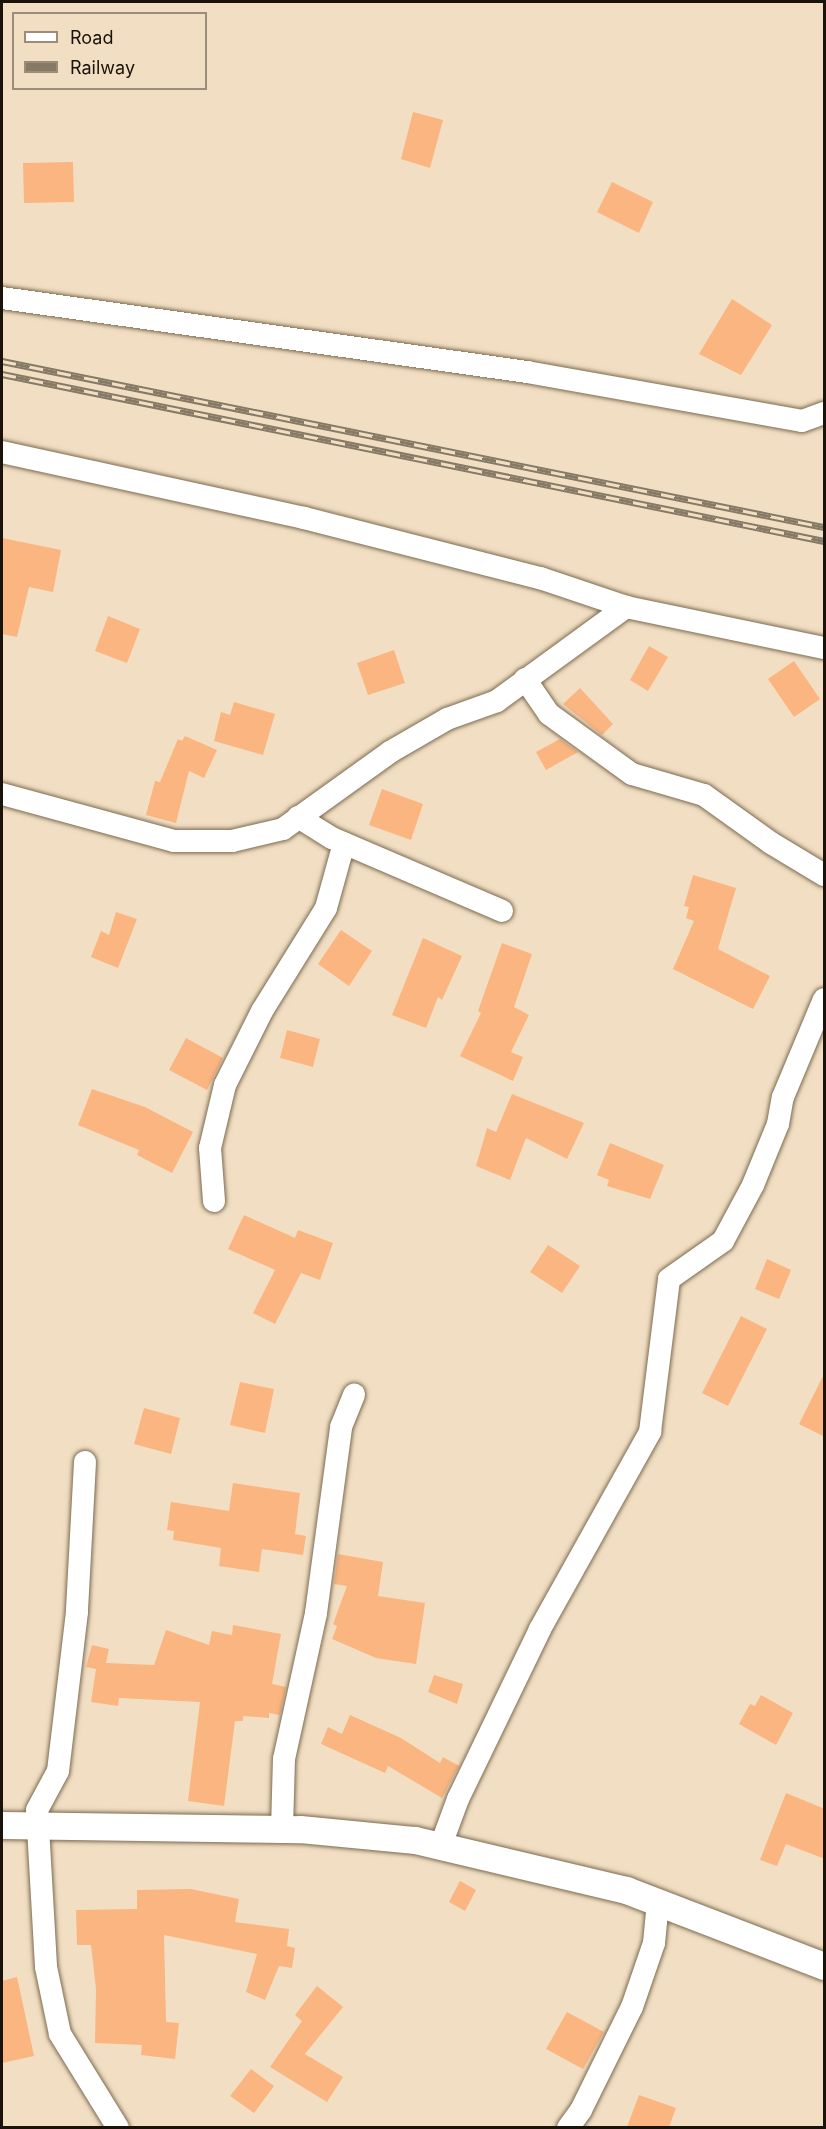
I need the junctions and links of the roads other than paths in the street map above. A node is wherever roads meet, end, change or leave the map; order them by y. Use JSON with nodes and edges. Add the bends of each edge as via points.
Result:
{"nodes":[{"id":1,"x":2,"y":298,"type":"edge"},
{"id":2,"x":825,"y":413,"type":"edge"},
{"id":3,"x":2,"y":452,"type":"edge"},
{"id":4,"x":626,"y":608,"type":"junction"},
{"id":5,"x":825,"y":648,"type":"edge"},
{"id":6,"x":525,"y":679,"type":"junction"},
{"id":7,"x":2,"y":794,"type":"edge"},
{"id":8,"x":297,"y":817,"type":"junction"},
{"id":9,"x":344,"y":843,"type":"junction"},
{"id":10,"x":825,"y":875,"type":"edge"},
{"id":11,"x":502,"y":911,"type":"dead end"},
{"id":12,"x":825,"y":999,"type":"edge"},
{"id":13,"x":214,"y":1201,"type":"dead end"},
{"id":14,"x":354,"y":1394,"type":"dead end"},
{"id":15,"x":85,"y":1462,"type":"dead end"},
{"id":16,"x":2,"y":1825,"type":"edge"},
{"id":17,"x":39,"y":1825,"type":"junction"},
{"id":18,"x":282,"y":1829,"type":"junction"},
{"id":19,"x":441,"y":1845,"type":"junction"},
{"id":20,"x":658,"y":1902,"type":"junction"},
{"id":21,"x":825,"y":1966,"type":"edge"},
{"id":22,"x":118,"y":2127,"type":"edge"},
{"id":23,"x":568,"y":2127,"type":"edge"}],
"edges":[{"from":1,"to":2,"type":"street","via":[[527,372],[802,421]]},
{"from":3,"to":4,"type":"street","via":[[304,518],[540,578]]},
{"from":4,"to":5,"type":"street"},
{"from":4,"to":6,"type":"street"},
{"from":6,"to":8,"type":"street","via":[[497,701],[447,719],[390,752]]},
{"from":6,"to":10,"type":"street","via":[[549,714],[632,774],[704,795],[771,843]]},
{"from":7,"to":8,"type":"street","via":[[174,841],[232,841],[283,829]]},
{"from":8,"to":9,"type":"street"},
{"from":9,"to":11,"type":"street"},
{"from":9,"to":13,"type":"street","via":[[326,908],[262,1011],[225,1085],[210,1148]]},
{"from":12,"to":19,"type":"street","via":[[783,1097],[778,1124],[753,1185],[723,1241],[669,1279],[650,1432],[540,1629],[458,1799]]},
{"from":14,"to":18,"type":"street","via":[[341,1427],[316,1613],[284,1759]]},
{"from":15,"to":17,"type":"street","via":[[77,1612],[58,1771],[37,1810]]},
{"from":16,"to":17,"type":"street"},
{"from":17,"to":18,"type":"street"},
{"from":17,"to":22,"type":"street","via":[[46,1967],[60,2034]]},
{"from":18,"to":19,"type":"street","via":[[366,1834]]},
{"from":19,"to":20,"type":"street","via":[[580,1877]]},
{"from":20,"to":21,"type":"street"},
{"from":20,"to":23,"type":"street","via":[[654,1943],[632,2007],[581,2110]]}]}
